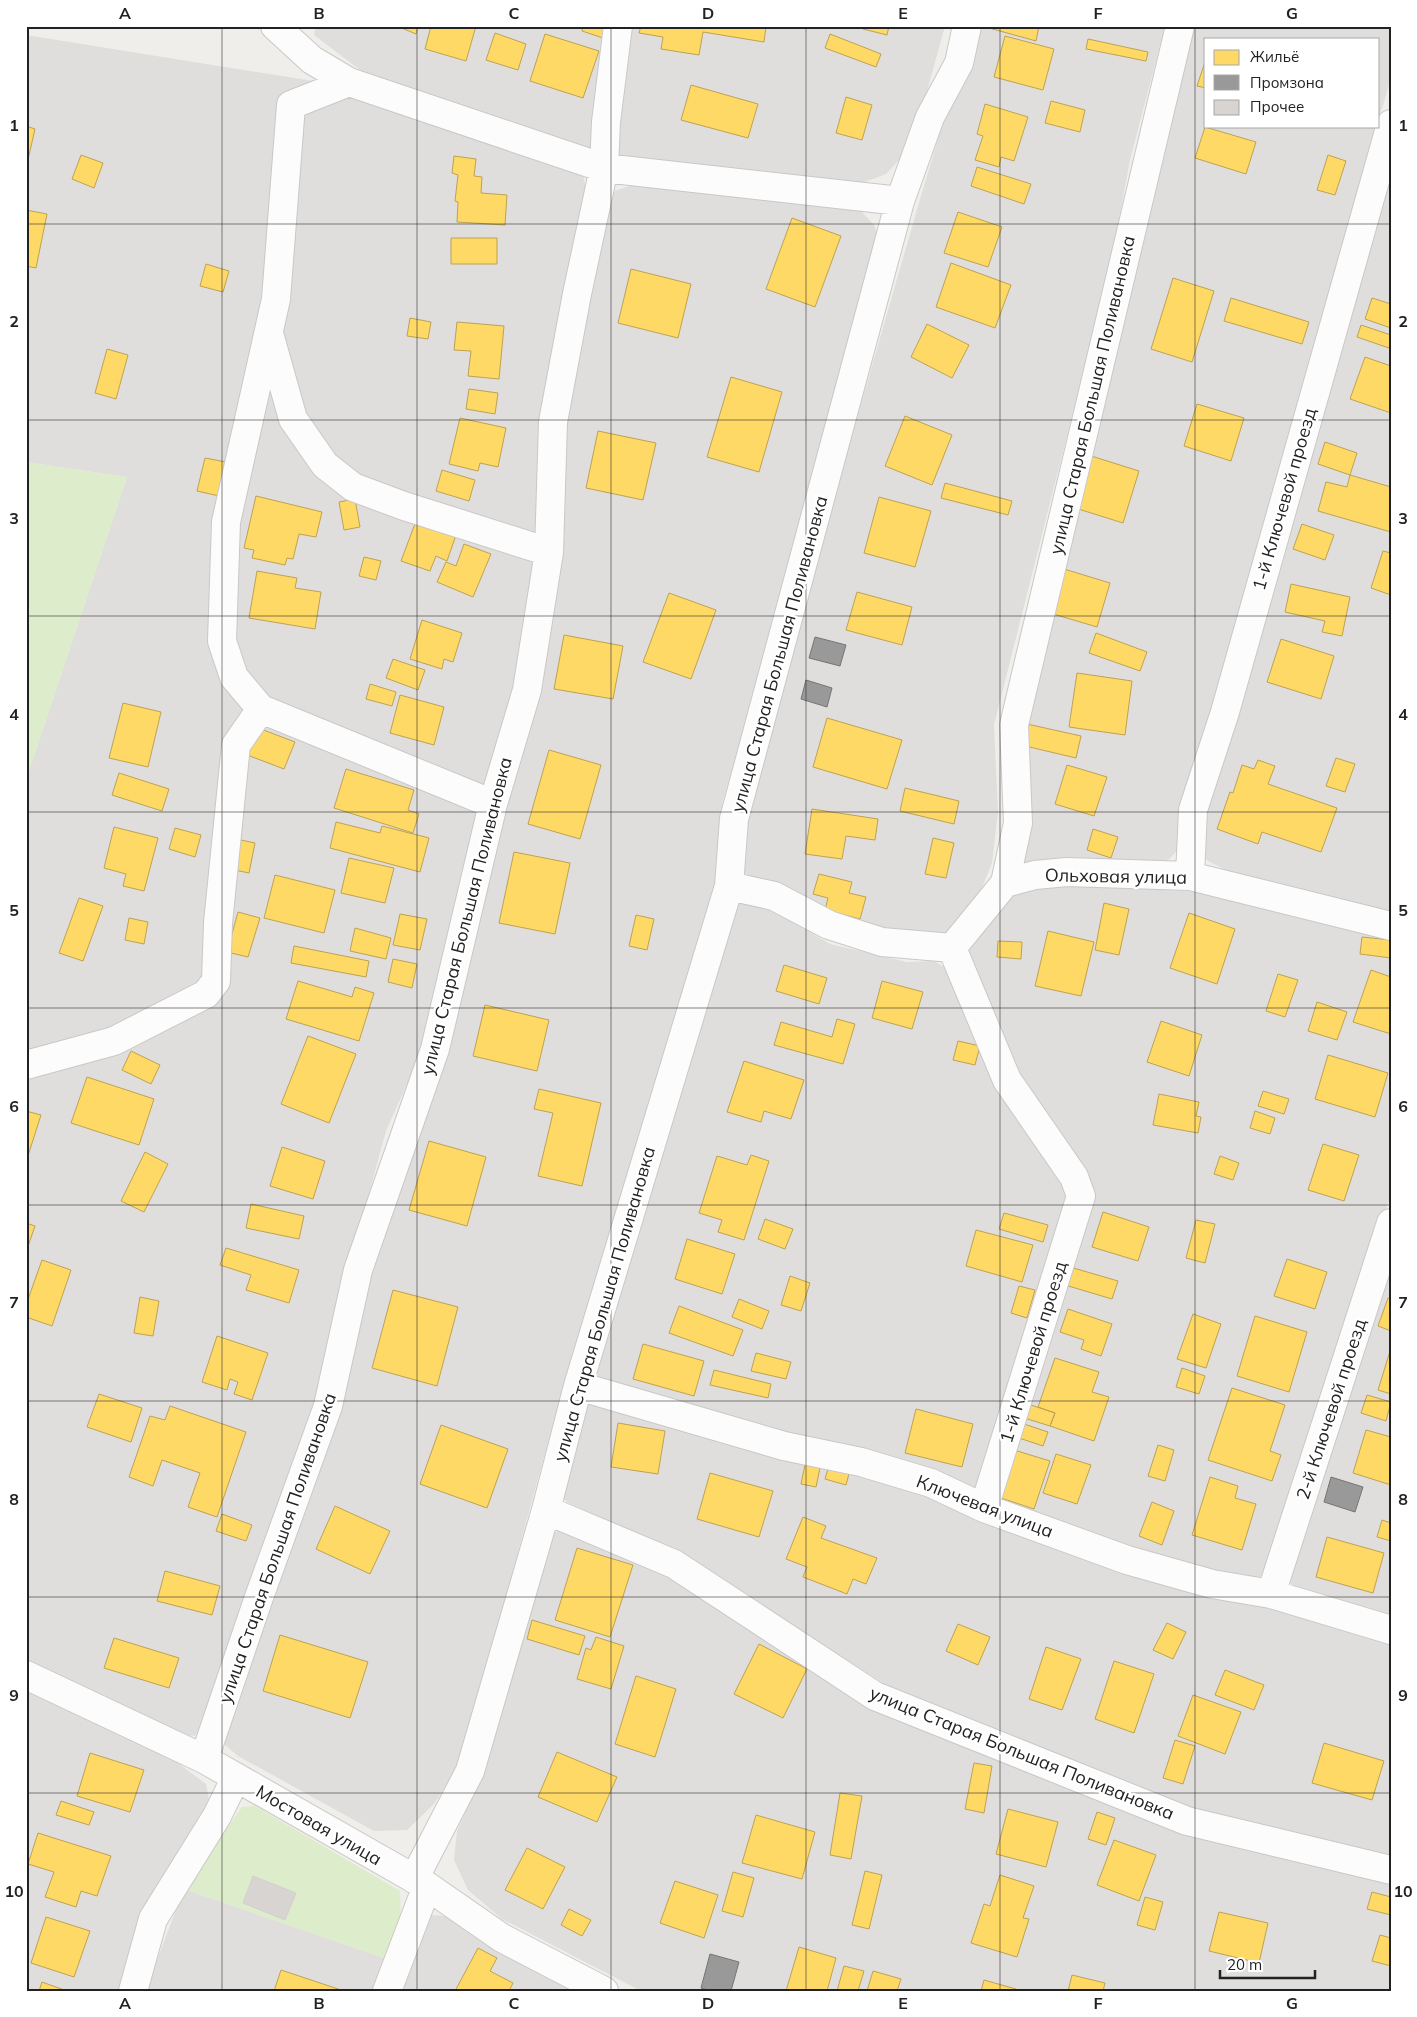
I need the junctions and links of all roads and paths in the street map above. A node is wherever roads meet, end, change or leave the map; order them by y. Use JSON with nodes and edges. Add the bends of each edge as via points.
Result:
{"nodes":[{"id":1,"x":275,"y":26,"type":"edge"},
{"id":2,"x":618,"y":26,"type":"edge"},
{"id":3,"x":967,"y":26,"type":"edge"},
{"id":4,"x":1180,"y":26,"type":"edge"},
{"id":5,"x":349,"y":82,"type":"junction"},
{"id":6,"x":1391,"y":124,"type":"edge"},
{"id":7,"x":604,"y":168,"type":"junction"},
{"id":8,"x":900,"y":201,"type":"junction"},
{"id":9,"x":269,"y":333,"type":"junction"},
{"id":10,"x":550,"y":552,"type":"junction"},
{"id":11,"x":261,"y":709,"type":"junction"},
{"id":12,"x":493,"y":804,"type":"junction"},
{"id":13,"x":1190,"y":876,"type":"junction"},
{"id":14,"x":1005,"y":883,"type":"junction"},
{"id":15,"x":729,"y":886,"type":"junction"},
{"id":16,"x":1391,"y":926,"type":"edge"},
{"id":17,"x":952,"y":948,"type":"junction"},
{"id":18,"x":26,"y":1065,"type":"edge"},
{"id":19,"x":1391,"y":1223,"type":"edge"},
{"id":20,"x":578,"y":1386,"type":"junction"},
{"id":21,"x":984,"y":1508,"type":"junction"},
{"id":22,"x":546,"y":1510,"type":"junction"},
{"id":23,"x":1271,"y":1594,"type":"junction"},
{"id":24,"x":1391,"y":1630,"type":"edge"},
{"id":25,"x":26,"y":1674,"type":"edge"},
{"id":26,"x":204,"y":1759,"type":"junction"},
{"id":27,"x":236,"y":1777,"type":"junction"},
{"id":28,"x":1391,"y":1870,"type":"edge"},
{"id":29,"x":420,"y":1883,"type":"junction"},
{"id":30,"x":133,"y":1991,"type":"edge"},
{"id":31,"x":387,"y":1991,"type":"edge"},
{"id":32,"x":604,"y":1991,"type":"edge"}],
"edges":[{"from":1,"to":5,"type":"street","via":[[312,60]]},
{"from":2,"to":7,"type":"street","name":"улица Старая Большая Поливановка","via":[[606,122]]},
{"from":3,"to":8,"type":"street","name":"улица Старая Большая Поливановка","via":[[959,63],[930,117]]},
{"from":4,"to":14,"type":"street","name":"улица Старая Большая Поливановка","via":[[1014,725],[1018,823]]},
{"from":5,"to":7,"type":"street"},
{"from":5,"to":9,"type":"street","via":[[291,105],[276,298]]},
{"from":6,"to":13,"type":"street","name":"1-й Ключевой проезд","via":[[1225,712],[1193,810]]},
{"from":7,"to":8,"type":"street"},
{"from":7,"to":10,"type":"street","name":"улица Старая Большая Поливановка","via":[[553,422]]},
{"from":8,"to":15,"type":"street","name":"улица Старая Большая Поливановка","via":[[734,819]]},
{"from":9,"to":10,"type":"street","via":[[293,419],[325,464],[353,487]]},
{"from":9,"to":11,"type":"street","via":[[226,522],[222,641],[234,677]]},
{"from":10,"to":12,"type":"street","name":"улица Старая Большая Поливановка","via":[[527,690]]},
{"from":11,"to":12,"type":"street"},
{"from":11,"to":18,"type":"street","via":[[236,745],[218,923],[216,981],[206,994],[114,1041]]},
{"from":12,"to":26,"type":"street","name":"улица Старая Большая Поливановка","via":[[435,1049],[358,1270],[328,1406]]},
{"from":13,"to":14,"type":"street","name":"Ольховая улица","via":[[1067,872],[1035,875]]},
{"from":13,"to":16,"type":"street","name":"Ольховая улица"},
{"from":14,"to":17,"type":"street"},
{"from":15,"to":17,"type":"street","via":[[774,896],[829,925],[882,942]]},
{"from":15,"to":20,"type":"street","name":"улица Старая Большая Поливановка"},
{"from":17,"to":21,"type":"street","name":"1-й Ключевой проезд","via":[[1007,1080],[1074,1177],[1081,1196]]},
{"from":19,"to":23,"type":"street","name":"2-й Ключевой проезд"},
{"from":20,"to":21,"type":"street","name":"Ключевая улица","via":[[784,1446],[861,1462],[931,1483]]},
{"from":20,"to":22,"type":"street","name":"улица Старая Большая Поливановка"},
{"from":21,"to":23,"type":"street","name":"Ключевая улица","via":[[1127,1560],[1212,1584]]},
{"from":22,"to":28,"type":"street","name":"улица Старая Большая Поливановка","via":[[674,1564],[875,1696],[1187,1821]]},
{"from":22,"to":29,"type":"street","name":"улица Старая Большая Поливановка","via":[[470,1771]]},
{"from":23,"to":24,"type":"street","name":"Ключевая улица"},
{"from":25,"to":26,"type":"street","name":"Мостовая улица"},
{"from":26,"to":27,"type":"street","name":"Мостовая улица"},
{"from":27,"to":29,"type":"street","name":"Мостовая улица"},
{"from":27,"to":30,"type":"street","via":[[217,1816],[154,1919]]},
{"from":29,"to":31,"type":"street","name":"улица Старая Большая Поливановка"},
{"from":29,"to":32,"type":"street","name":"Мостовая улица","via":[[502,1938]]}]}
